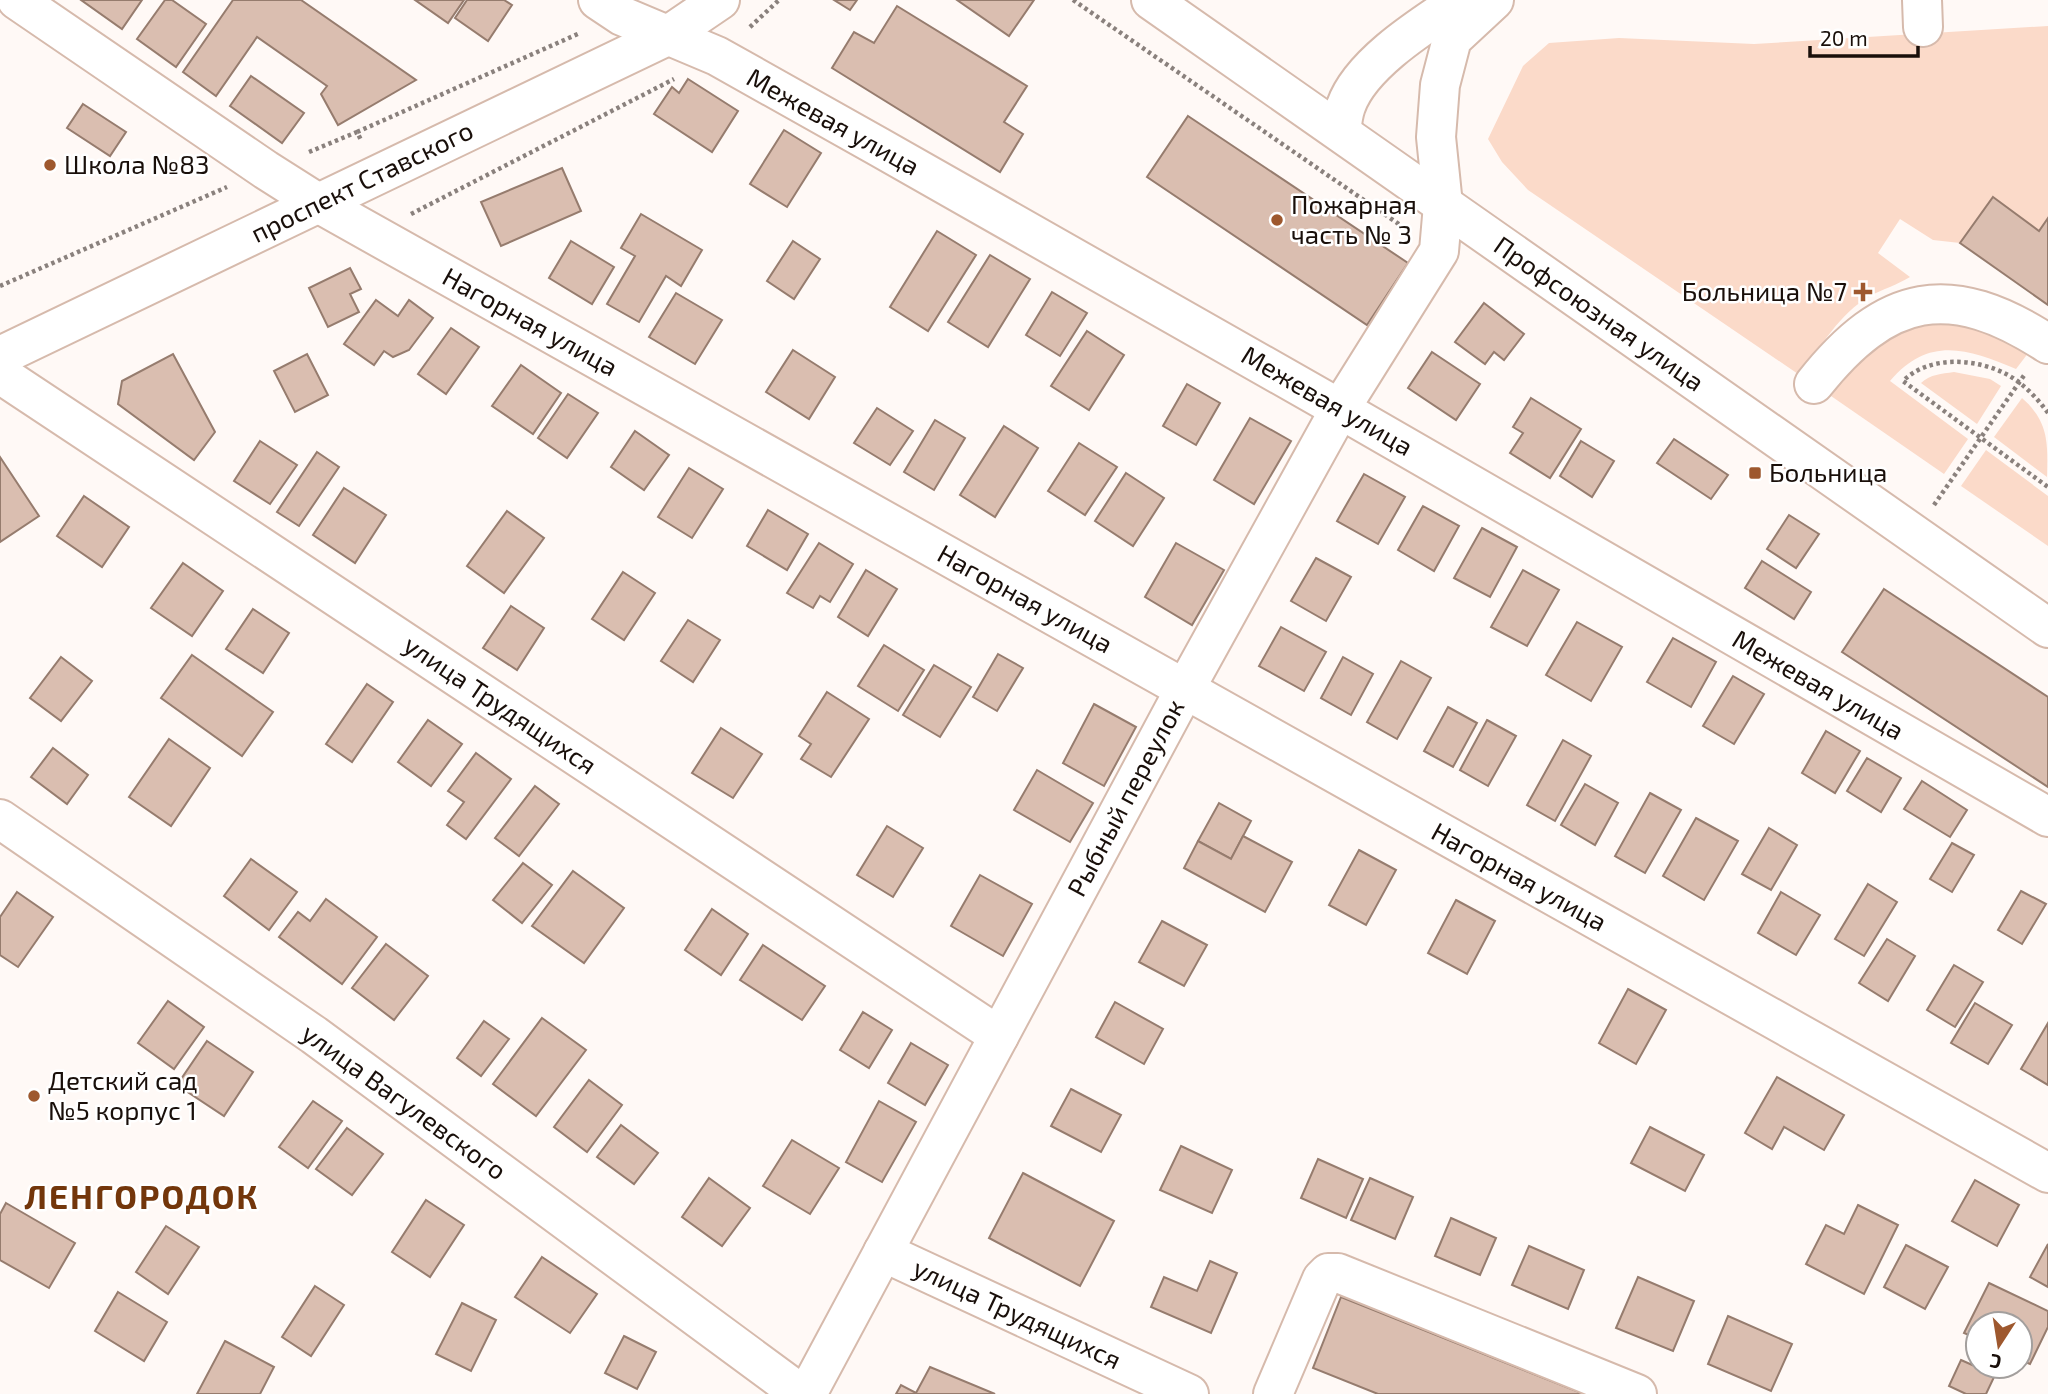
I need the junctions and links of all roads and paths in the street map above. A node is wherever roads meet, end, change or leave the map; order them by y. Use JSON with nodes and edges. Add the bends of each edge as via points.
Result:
{"nodes":[{"id":1,"x":17,"y":0,"type":"edge"},
{"id":2,"x":720,"y":0,"type":"edge"},
{"id":3,"x":1073,"y":0,"type":"edge"},
{"id":4,"x":1151,"y":0,"type":"edge"},
{"id":5,"x":1420,"y":0,"type":"edge"},
{"id":6,"x":1461,"y":0,"type":"edge"},
{"id":7,"x":1494,"y":0,"type":"edge"},
{"id":8,"x":610,"y":8,"type":"edge"},
{"id":9,"x":667,"y":36,"type":"junction"},
{"id":10,"x":1331,"y":126,"type":"junction"},
{"id":11,"x":357,"y":132,"type":"dead end"},
{"id":12,"x":318,"y":203,"type":"junction"},
{"id":13,"x":1443,"y":205,"type":"junction"},
{"id":14,"x":158,"y":216,"type":"dead end"},
{"id":15,"x":1439,"y":251,"type":"junction"},
{"id":16,"x":0,"y":286,"type":"edge"},
{"id":17,"x":2048,"y":344,"type":"edge"},
{"id":18,"x":0,"y":356,"type":"edge"},
{"id":19,"x":0,"y":374,"type":"edge"},
{"id":20,"x":2019,"y":383,"type":"junction"},
{"id":21,"x":1814,"y":384,"type":"dead end"},
{"id":22,"x":1340,"y":409,"type":"junction"},
{"id":23,"x":2048,"y":413,"type":"edge"},
{"id":24,"x":1981,"y":438,"type":"junction"},
{"id":25,"x":2048,"y":487,"type":"edge"},
{"id":26,"x":1913,"y":534,"type":"junction"},
{"id":27,"x":2048,"y":628,"type":"edge"},
{"id":28,"x":1185,"y":689,"type":"junction"},
{"id":29,"x":2048,"y":817,"type":"edge"},
{"id":30,"x":0,"y":819,"type":"edge"},
{"id":31,"x":999,"y":1036,"type":"junction"},
{"id":32,"x":2048,"y":1173,"type":"edge"},
{"id":33,"x":883,"y":1252,"type":"junction"},
{"id":34,"x":801,"y":1394,"type":"edge"},
{"id":35,"x":807,"y":1394,"type":"edge"},
{"id":36,"x":1189,"y":1394,"type":"edge"},
{"id":37,"x":1273,"y":1394,"type":"edge"},
{"id":38,"x":1637,"y":1394,"type":"edge"}],
"edges":[{"from":1,"to":12,"type":"street","name":"Нагорная улица"},
{"from":2,"to":9,"type":"street","name":"проспект Ставского"},
{"from":3,"to":15,"type":"path"},
{"from":4,"to":10,"type":"street","name":"Профсоюзная улица"},
{"from":5,"to":10,"type":"street","via":[[1363,41],[1336,76],[1327,96]]},
{"from":6,"to":10,"type":"street","via":[[1401,40],[1359,82]]},
{"from":7,"to":13,"type":"street","name":"Рыбный переулок","via":[[1451,39],[1440,85],[1436,137]]},
{"from":8,"to":9,"type":"street","name":"Межевая улица"},
{"from":8,"to":11,"type":"path","via":[[594,26]]},
{"from":9,"to":12,"type":"street","name":"проспект Ставского"},
{"from":9,"to":22,"type":"street","name":"Межевая улица","via":[[717,56]]},
{"from":10,"to":13,"type":"street","name":"Профсоюзная улица"},
{"from":12,"to":18,"type":"street","name":"проспект Ставского"},
{"from":12,"to":28,"type":"street","name":"Нагорная улица"},
{"from":13,"to":15,"type":"street","name":"Рыбный переулок"},
{"from":13,"to":26,"type":"street","name":"Профсоюзная улица"},
{"from":14,"to":16,"type":"path"},
{"from":15,"to":22,"type":"street","name":"Рыбный переулок"},
{"from":17,"to":20,"type":"path"},
{"from":17,"to":21,"type":"street","via":[[2016,324],[1962,304],[1930,303],[1878,322],[1844,349]]},
{"from":19,"to":31,"type":"street","name":"улица Трудящихся"},
{"from":20,"to":23,"type":"path"},
{"from":20,"to":24,"type":"path"},
{"from":20,"to":24,"type":"path","via":[[1992,368],[1958,362],[1930,365],[1903,381]]},
{"from":22,"to":28,"type":"street","name":"Рыбный переулок"},
{"from":22,"to":29,"type":"street","name":"Межевая улица"},
{"from":24,"to":25,"type":"path"},
{"from":24,"to":26,"type":"path"},
{"from":26,"to":27,"type":"street","name":"Профсоюзная улица"},
{"from":28,"to":31,"type":"street","name":"Рыбный переулок"},
{"from":28,"to":32,"type":"street","name":"Нагорная улица"},
{"from":30,"to":34,"type":"street","name":"улица Вагулевского","via":[[314,1035]]},
{"from":31,"to":33,"type":"street","name":"Рыбный переулок"},
{"from":33,"to":35,"type":"street","name":"Рыбный переулок"},
{"from":33,"to":36,"type":"street","name":"улица Трудящихся"},
{"from":37,"to":38,"type":"street","via":[[1328,1273],[1338,1273]]}]}
